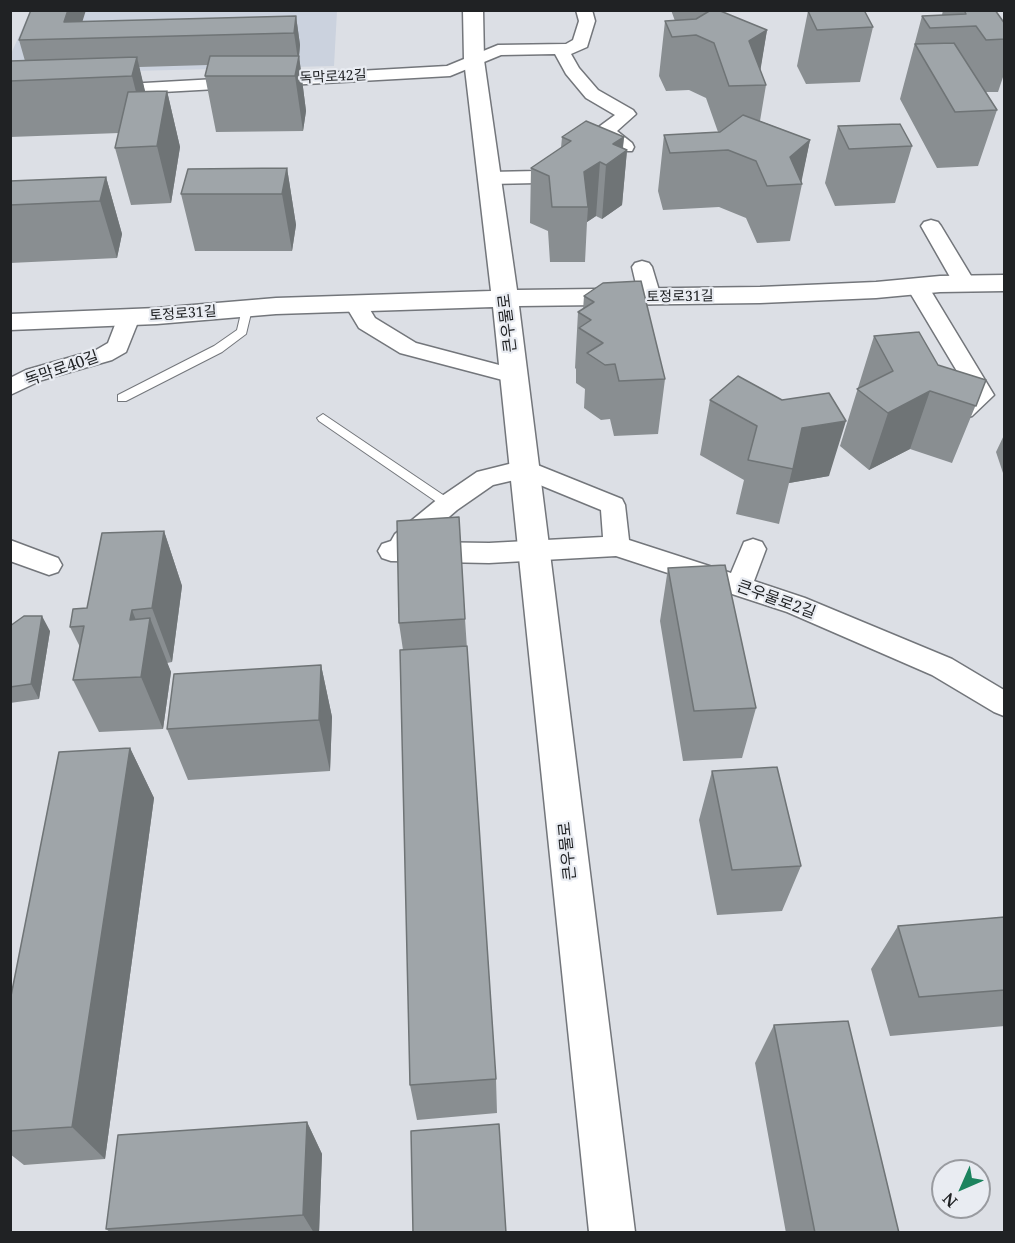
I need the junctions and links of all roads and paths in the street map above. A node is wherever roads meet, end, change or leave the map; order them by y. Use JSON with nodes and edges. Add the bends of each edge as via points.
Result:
{"nodes":[{"id":1,"x":473,"y":10,"type":"edge"},
{"id":2,"x":584,"y":10,"type":"edge"},
{"id":3,"x":560,"y":50,"type":"junction"},
{"id":4,"x":474,"y":60,"type":"junction"},
{"id":5,"x":94,"y":90,"type":"edge"},
{"id":6,"x":608,"y":156,"type":"edge"},
{"id":7,"x":582,"y":165,"type":"edge"},
{"id":8,"x":490,"y":178,"type":"junction"},
{"id":9,"x":931,"y":226,"type":"dead end"},
{"id":10,"x":642,"y":267,"type":"dead end"},
{"id":11,"x":1005,"y":283,"type":"edge"},
{"id":12,"x":965,"y":284,"type":"junction"},
{"id":13,"x":917,"y":286,"type":"junction"},
{"id":14,"x":650,"y":297,"type":"junction"},
{"id":15,"x":506,"y":298,"type":"junction"},
{"id":16,"x":355,"y":303,"type":"junction"},
{"id":17,"x":247,"y":309,"type":"junction"},
{"id":18,"x":129,"y":317,"type":"junction"},
{"id":19,"x":10,"y":322,"type":"edge"},
{"id":20,"x":514,"y":376,"type":"junction"},
{"id":21,"x":10,"y":388,"type":"edge"},
{"id":22,"x":122,"y":398,"type":"dead end"},
{"id":23,"x":964,"y":410,"type":"edge"},
{"id":24,"x":323,"y":418,"type":"dead end"},
{"id":25,"x":525,"y":468,"type":"junction"},
{"id":26,"x":448,"y":504,"type":"junction"},
{"id":27,"x":617,"y":546,"type":"junction"},
{"id":28,"x":753,"y":549,"type":"dead end"},
{"id":29,"x":10,"y":550,"type":"edge"},
{"id":30,"x":534,"y":552,"type":"junction"},
{"id":31,"x":50,"y":565,"type":"dead end"},
{"id":32,"x":739,"y":586,"type":"junction"},
{"id":33,"x":1005,"y":704,"type":"edge"},
{"id":34,"x":612,"y":1233,"type":"edge"}],
"edges":[{"from":1,"to":4,"type":"street","name":"큰우물로"},
{"from":2,"to":3,"type":"street","via":[[587,21],[580,43]]},
{"from":3,"to":4,"type":"street","via":[[498,50]]},
{"from":3,"to":6,"type":"street","via":[[592,94],[627,114],[606,130],[625,147]]},
{"from":4,"to":5,"type":"street","name":"독막로42길","via":[[450,71]]},
{"from":4,"to":8,"type":"street","name":"큰우물로"},
{"from":7,"to":8,"type":"street","via":[[537,177]]},
{"from":8,"to":15,"type":"street","name":"큰우물로"},
{"from":9,"to":12,"type":"street"},
{"from":10,"to":14,"type":"street"},
{"from":11,"to":12,"type":"street","name":"토정로31길"},
{"from":12,"to":13,"type":"street","name":"토정로31길"},
{"from":13,"to":14,"type":"street","name":"토정로31길"},
{"from":13,"to":23,"type":"street","via":[[983,394]]},
{"from":14,"to":15,"type":"street","name":"토정로31길"},
{"from":15,"to":16,"type":"street","name":"토정로31길"},
{"from":15,"to":20,"type":"street","name":"큰우물로"},
{"from":16,"to":17,"type":"street","name":"토정로31길"},
{"from":16,"to":20,"type":"street","via":[[367,323],[408,348]]},
{"from":17,"to":18,"type":"street","name":"토정로31길"},
{"from":17,"to":22,"type":"lane","via":[[242,332]]},
{"from":18,"to":19,"type":"street","name":"토정로31길"},
{"from":18,"to":21,"type":"street","name":"독막로40길","via":[[118,347],[104,355],[34,375]]},
{"from":20,"to":25,"type":"street","name":"큰우물로"},
{"from":24,"to":26,"type":"lane"},
{"from":25,"to":26,"type":"street","via":[[486,478]]},
{"from":25,"to":27,"type":"street","via":[[613,505]]},
{"from":25,"to":30,"type":"street","name":"큰우물로"},
{"from":26,"to":30,"type":"street","name":"큰우물로2길","via":[[391,551]]},
{"from":27,"to":30,"type":"street","name":"큰우물로2길"},
{"from":27,"to":32,"type":"street","name":"큰우물로2길"},
{"from":28,"to":32,"type":"street"},
{"from":29,"to":31,"type":"street"},
{"from":30,"to":34,"type":"street","name":"큰우물로"},
{"from":32,"to":33,"type":"street","name":"큰우물로2길","via":[[796,605],[942,667]]}]}
